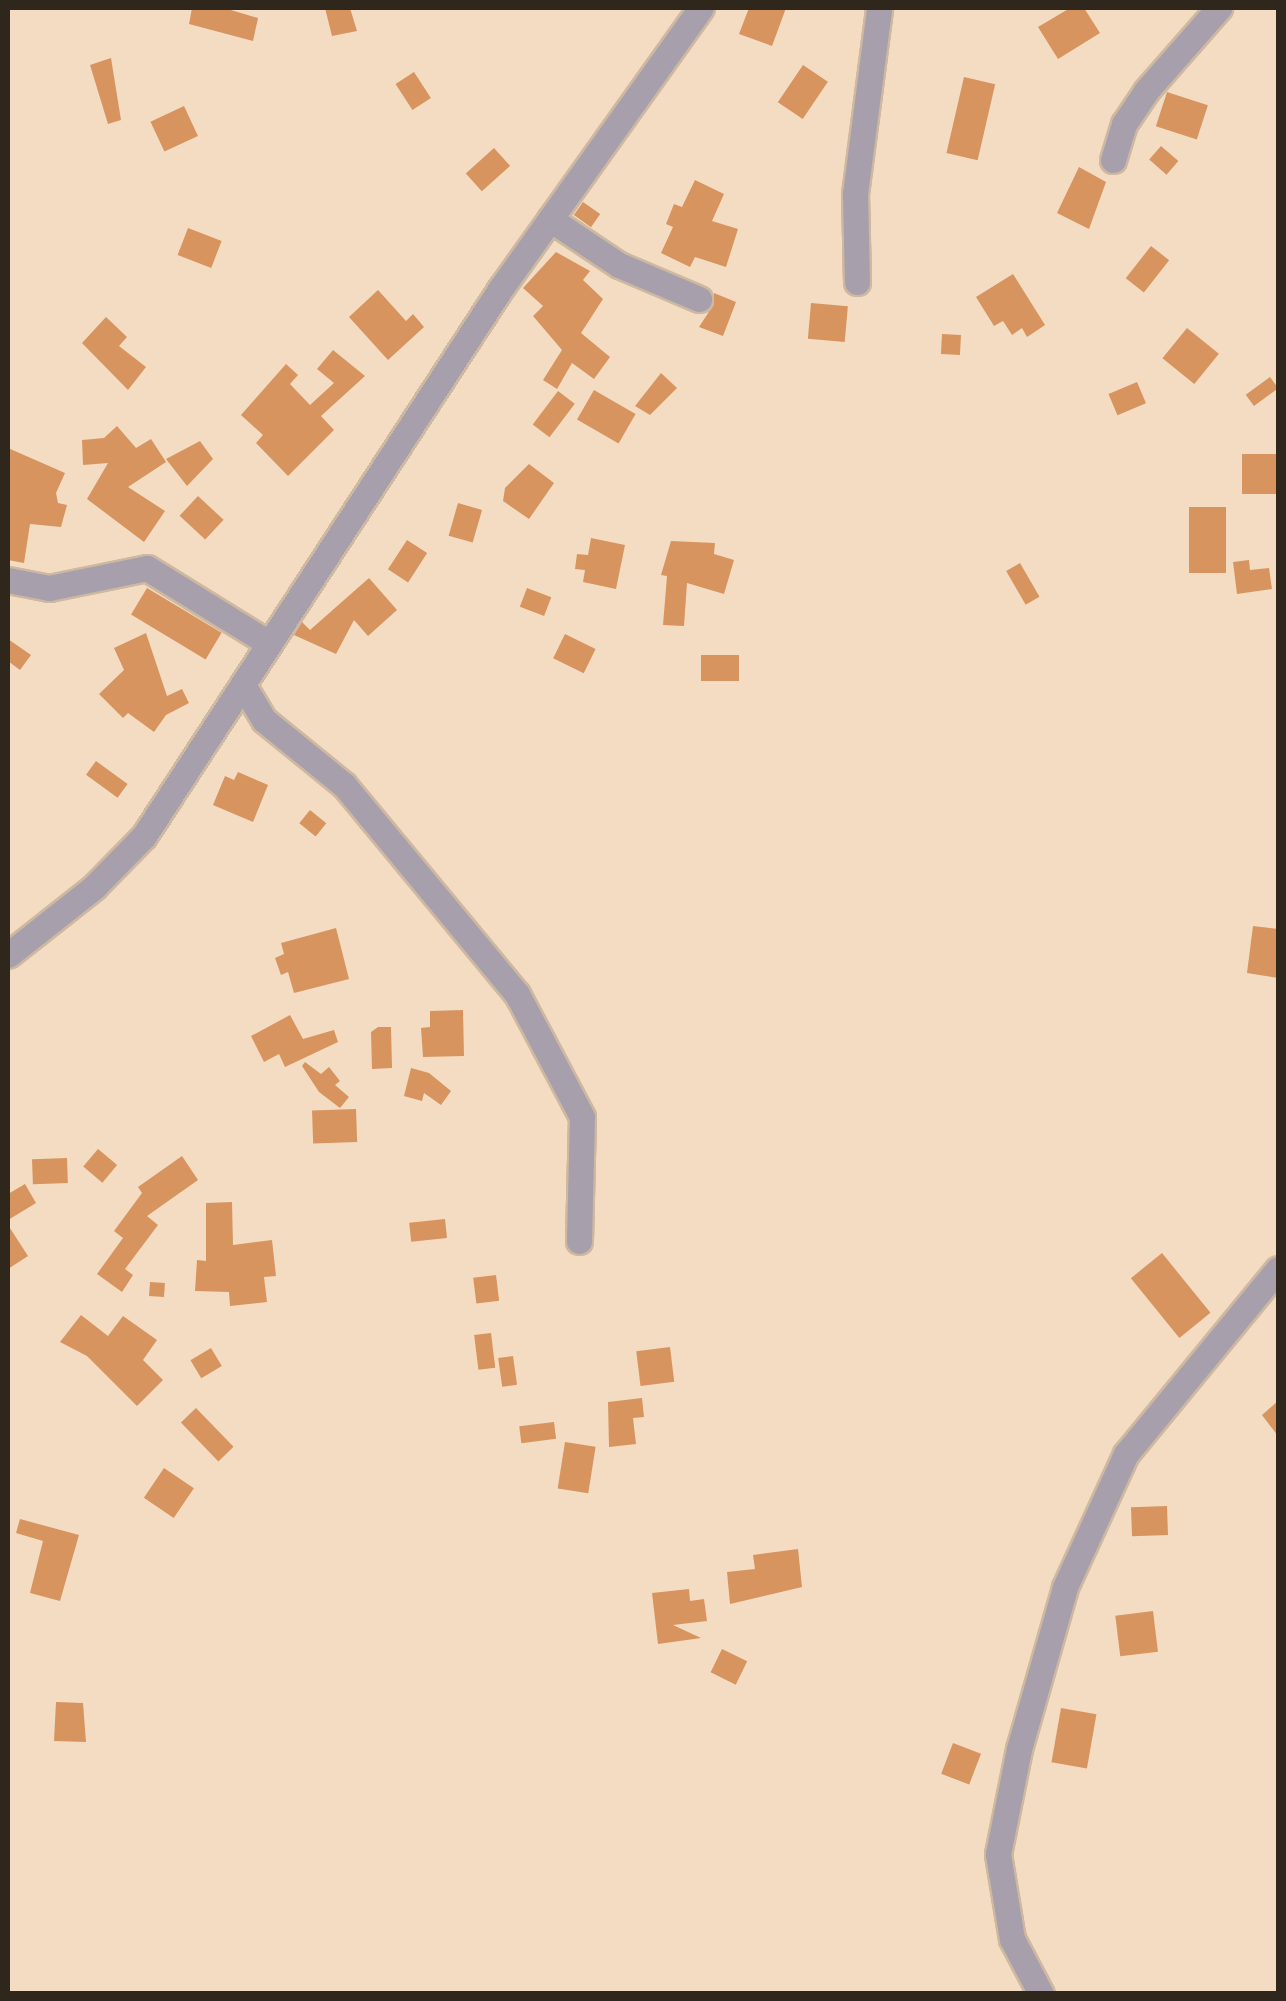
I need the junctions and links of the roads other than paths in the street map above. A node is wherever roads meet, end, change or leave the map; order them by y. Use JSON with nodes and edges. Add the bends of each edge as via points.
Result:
{"nodes":[{"id":1,"x":701,"y":8,"type":"edge"},
{"id":2,"x":880,"y":8,"type":"edge"},
{"id":3,"x":1219,"y":8,"type":"edge"},
{"id":4,"x":1113,"y":160,"type":"dead end"},
{"id":5,"x":550,"y":219,"type":"junction"},
{"id":6,"x":857,"y":282,"type":"dead end"},
{"id":7,"x":699,"y":299,"type":"dead end"},
{"id":8,"x":8,"y":580,"type":"edge"},
{"id":9,"x":267,"y":642,"type":"junction"},
{"id":10,"x":244,"y":685,"type":"junction"},
{"id":11,"x":8,"y":955,"type":"edge"},
{"id":12,"x":579,"y":1241,"type":"dead end"},
{"id":13,"x":1278,"y":1268,"type":"edge"},
{"id":14,"x":1041,"y":1994,"type":"edge"}],
"edges":[{"from":1,"to":5,"type":"street"},
{"from":2,"to":6,"type":"street","via":[[855,194]]},
{"from":3,"to":4,"type":"street","via":[[1146,92],[1124,124]]},
{"from":5,"to":7,"type":"street","via":[[619,266]]},
{"from":5,"to":9,"type":"street"},
{"from":8,"to":9,"type":"street","via":[[49,588],[148,568]]},
{"from":9,"to":10,"type":"street"},
{"from":10,"to":11,"type":"street","via":[[126,858]]},
{"from":10,"to":12,"type":"street","via":[[264,720],[344,786],[517,994],[582,1117]]},
{"from":13,"to":14,"type":"street","via":[[1126,1454],[1066,1587],[1018,1749],[998,1854],[1012,1938]]}]}
